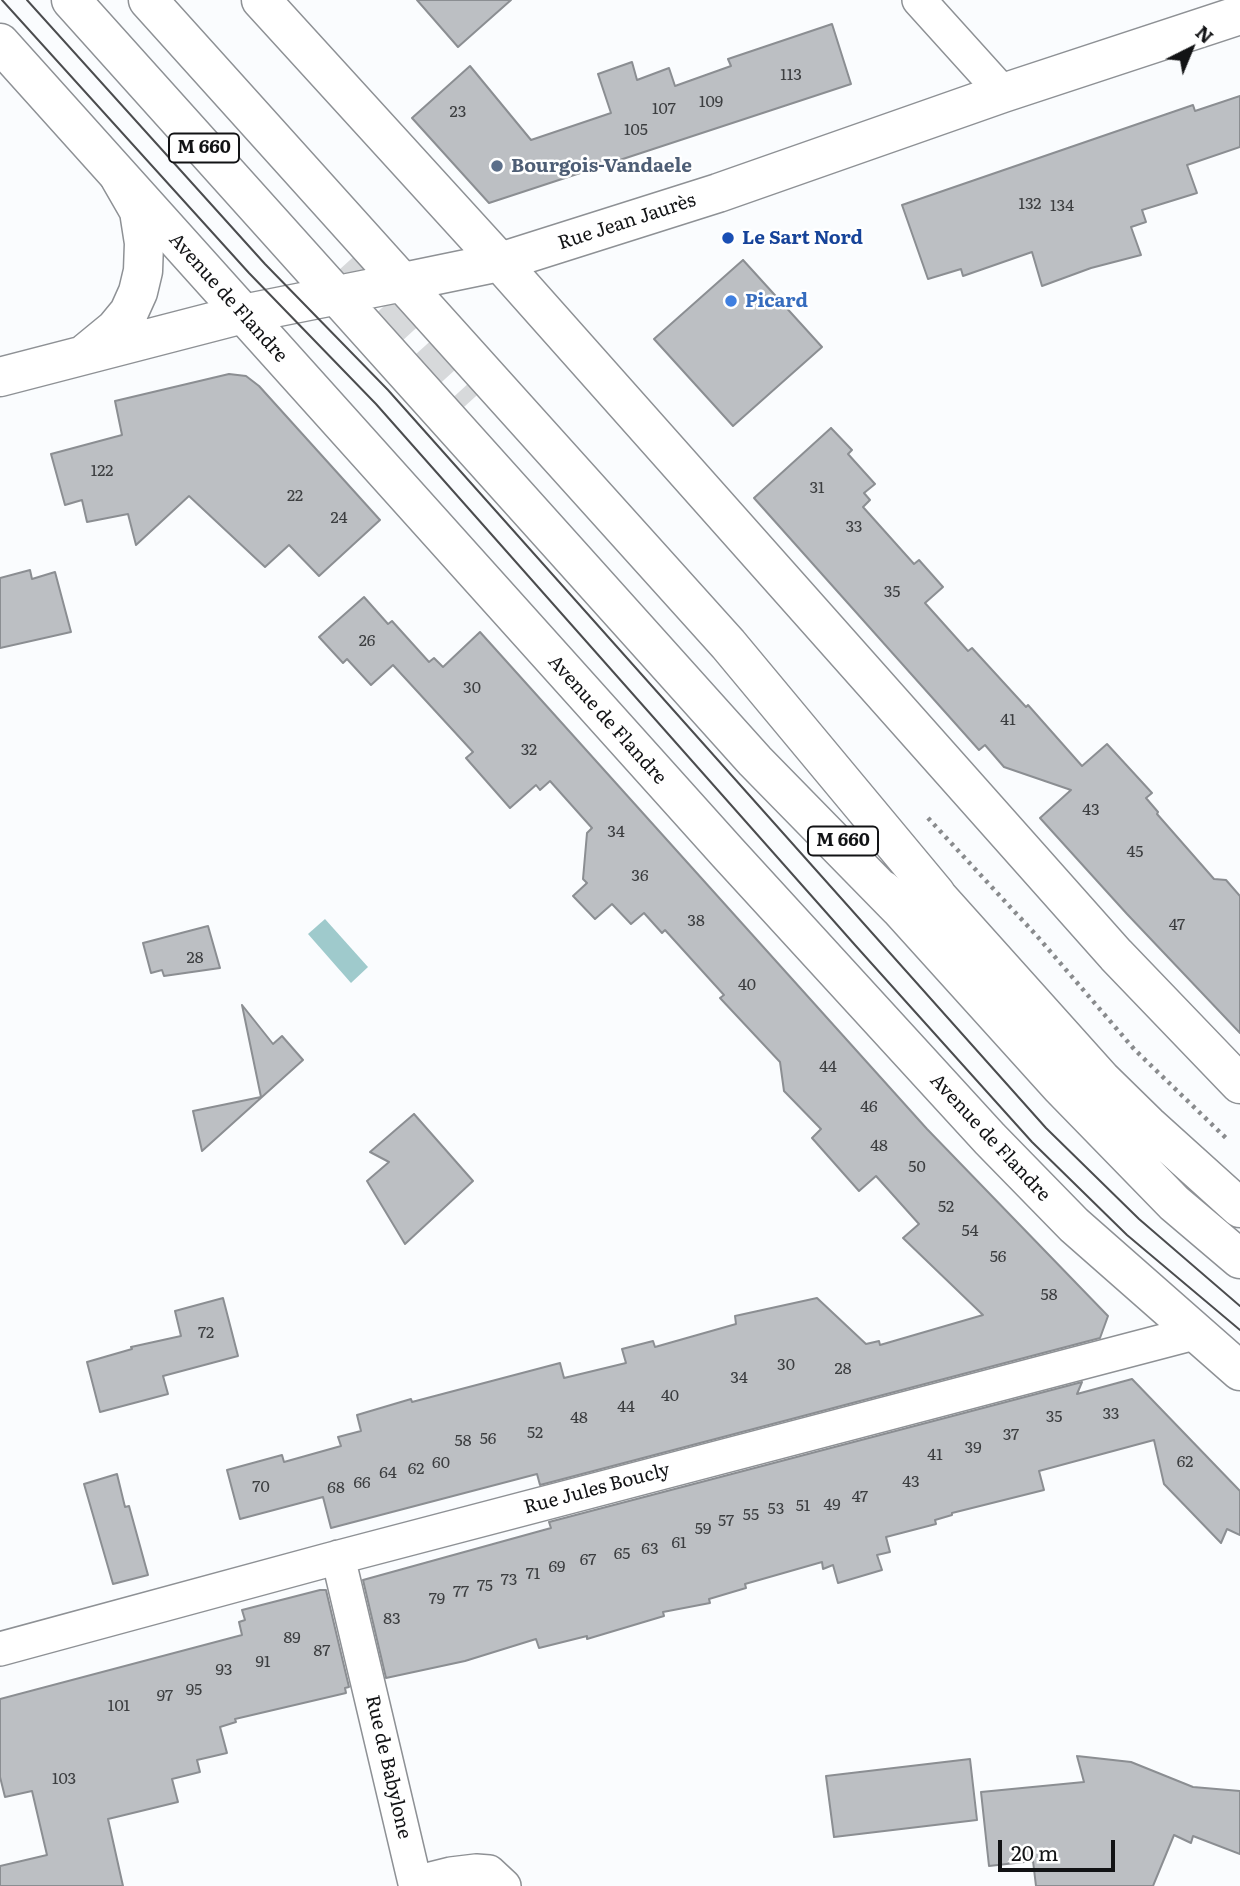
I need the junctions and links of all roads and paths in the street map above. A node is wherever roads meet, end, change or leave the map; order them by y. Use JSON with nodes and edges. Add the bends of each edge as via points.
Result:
{"nodes":[{"id":1,"x":71,"y":0,"type":"edge"},
{"id":2,"x":96,"y":0,"type":"edge"},
{"id":3,"x":127,"y":0,"type":"edge"},
{"id":4,"x":148,"y":0,"type":"edge"},
{"id":5,"x":261,"y":0,"type":"edge"},
{"id":6,"x":919,"y":0,"type":"edge"},
{"id":7,"x":1240,"y":15,"type":"edge"},
{"id":8,"x":0,"y":43,"type":"edge"},
{"id":9,"x":1003,"y":93,"type":"junction"},
{"id":10,"x":120,"y":178,"type":"junction"},
{"id":11,"x":500,"y":262,"type":"junction"},
{"id":12,"x":403,"y":282,"type":"junction"},
{"id":13,"x":336,"y":296,"type":"junction"},
{"id":14,"x":243,"y":314,"type":"junction"},
{"id":15,"x":79,"y":357,"type":"junction"},
{"id":16,"x":0,"y":377,"type":"edge"},
{"id":17,"x":936,"y":894,"type":"junction"},
{"id":18,"x":899,"y":908,"type":"junction"},
{"id":19,"x":1240,"y":1084,"type":"edge"},
{"id":20,"x":1240,"y":1208,"type":"edge"},
{"id":21,"x":1240,"y":1259,"type":"edge"},
{"id":22,"x":1194,"y":1333,"type":"junction"},
{"id":23,"x":1240,"y":1371,"type":"edge"},
{"id":24,"x":338,"y":1557,"type":"junction"},
{"id":25,"x":0,"y":1649,"type":"edge"},
{"id":26,"x":504,"y":1886,"type":"edge"}],
"edges":[{"from":1,"to":13,"type":"main road","number":"M 660"},
{"from":2,"to":3,"type":"main road","number":"M 660","via":[[262,169]]},
{"from":4,"to":12,"type":"main road","number":"M 660"},
{"from":5,"to":11,"type":"main road"},
{"from":6,"to":9,"type":"street"},
{"from":7,"to":9,"type":"main road","name":"Rue Jean Jaurès"},
{"from":8,"to":10,"type":"main road","name":"Avenue de Flandre"},
{"from":9,"to":11,"type":"main road","name":"Rue Jean Jaurès","via":[[718,193]]},
{"from":10,"to":14,"type":"main road","name":"Avenue de Flandre"},
{"from":10,"to":15,"type":"main road","via":[[139,211],[143,271],[129,312],[101,342]]},
{"from":11,"to":12,"type":"main road","name":"Rue Jean Jaurès"},
{"from":11,"to":19,"type":"main road","via":[[1116,955]]},
{"from":12,"to":13,"type":"main road","name":"Rue Jean Jaurès"},
{"from":12,"to":17,"type":"main road","number":"M 660","via":[[728,644]]},
{"from":13,"to":14,"type":"main road","name":"Rue Jean Jaurès"},
{"from":13,"to":18,"type":"main road","number":"M 660","via":[[755,761]]},
{"from":14,"to":15,"type":"main road","name":"Rue Jean Jaurès"},
{"from":14,"to":22,"type":"main road","name":"Avenue de Flandre","via":[[990,1139],[1074,1224]]},
{"from":15,"to":16,"type":"main road","name":"Rue Jean Jaurès"},
{"from":17,"to":18,"type":"main road","number":"M 660","via":[[471,402]]},
{"from":17,"to":20,"type":"main road","number":"M 660","via":[[1101,1079]]},
{"from":18,"to":21,"type":"main road","number":"M 660","via":[[1133,1162]]},
{"from":22,"to":23,"type":"main road","name":"Avenue de Flandre"},
{"from":22,"to":24,"type":"street","name":"Rue Jules Boucly"},
{"from":24,"to":25,"type":"street","name":"Rue Jules Boucly"},
{"from":24,"to":26,"type":"street","name":"Rue de Babylone","via":[[415,1883],[476,1871],[489,1872]]}]}
